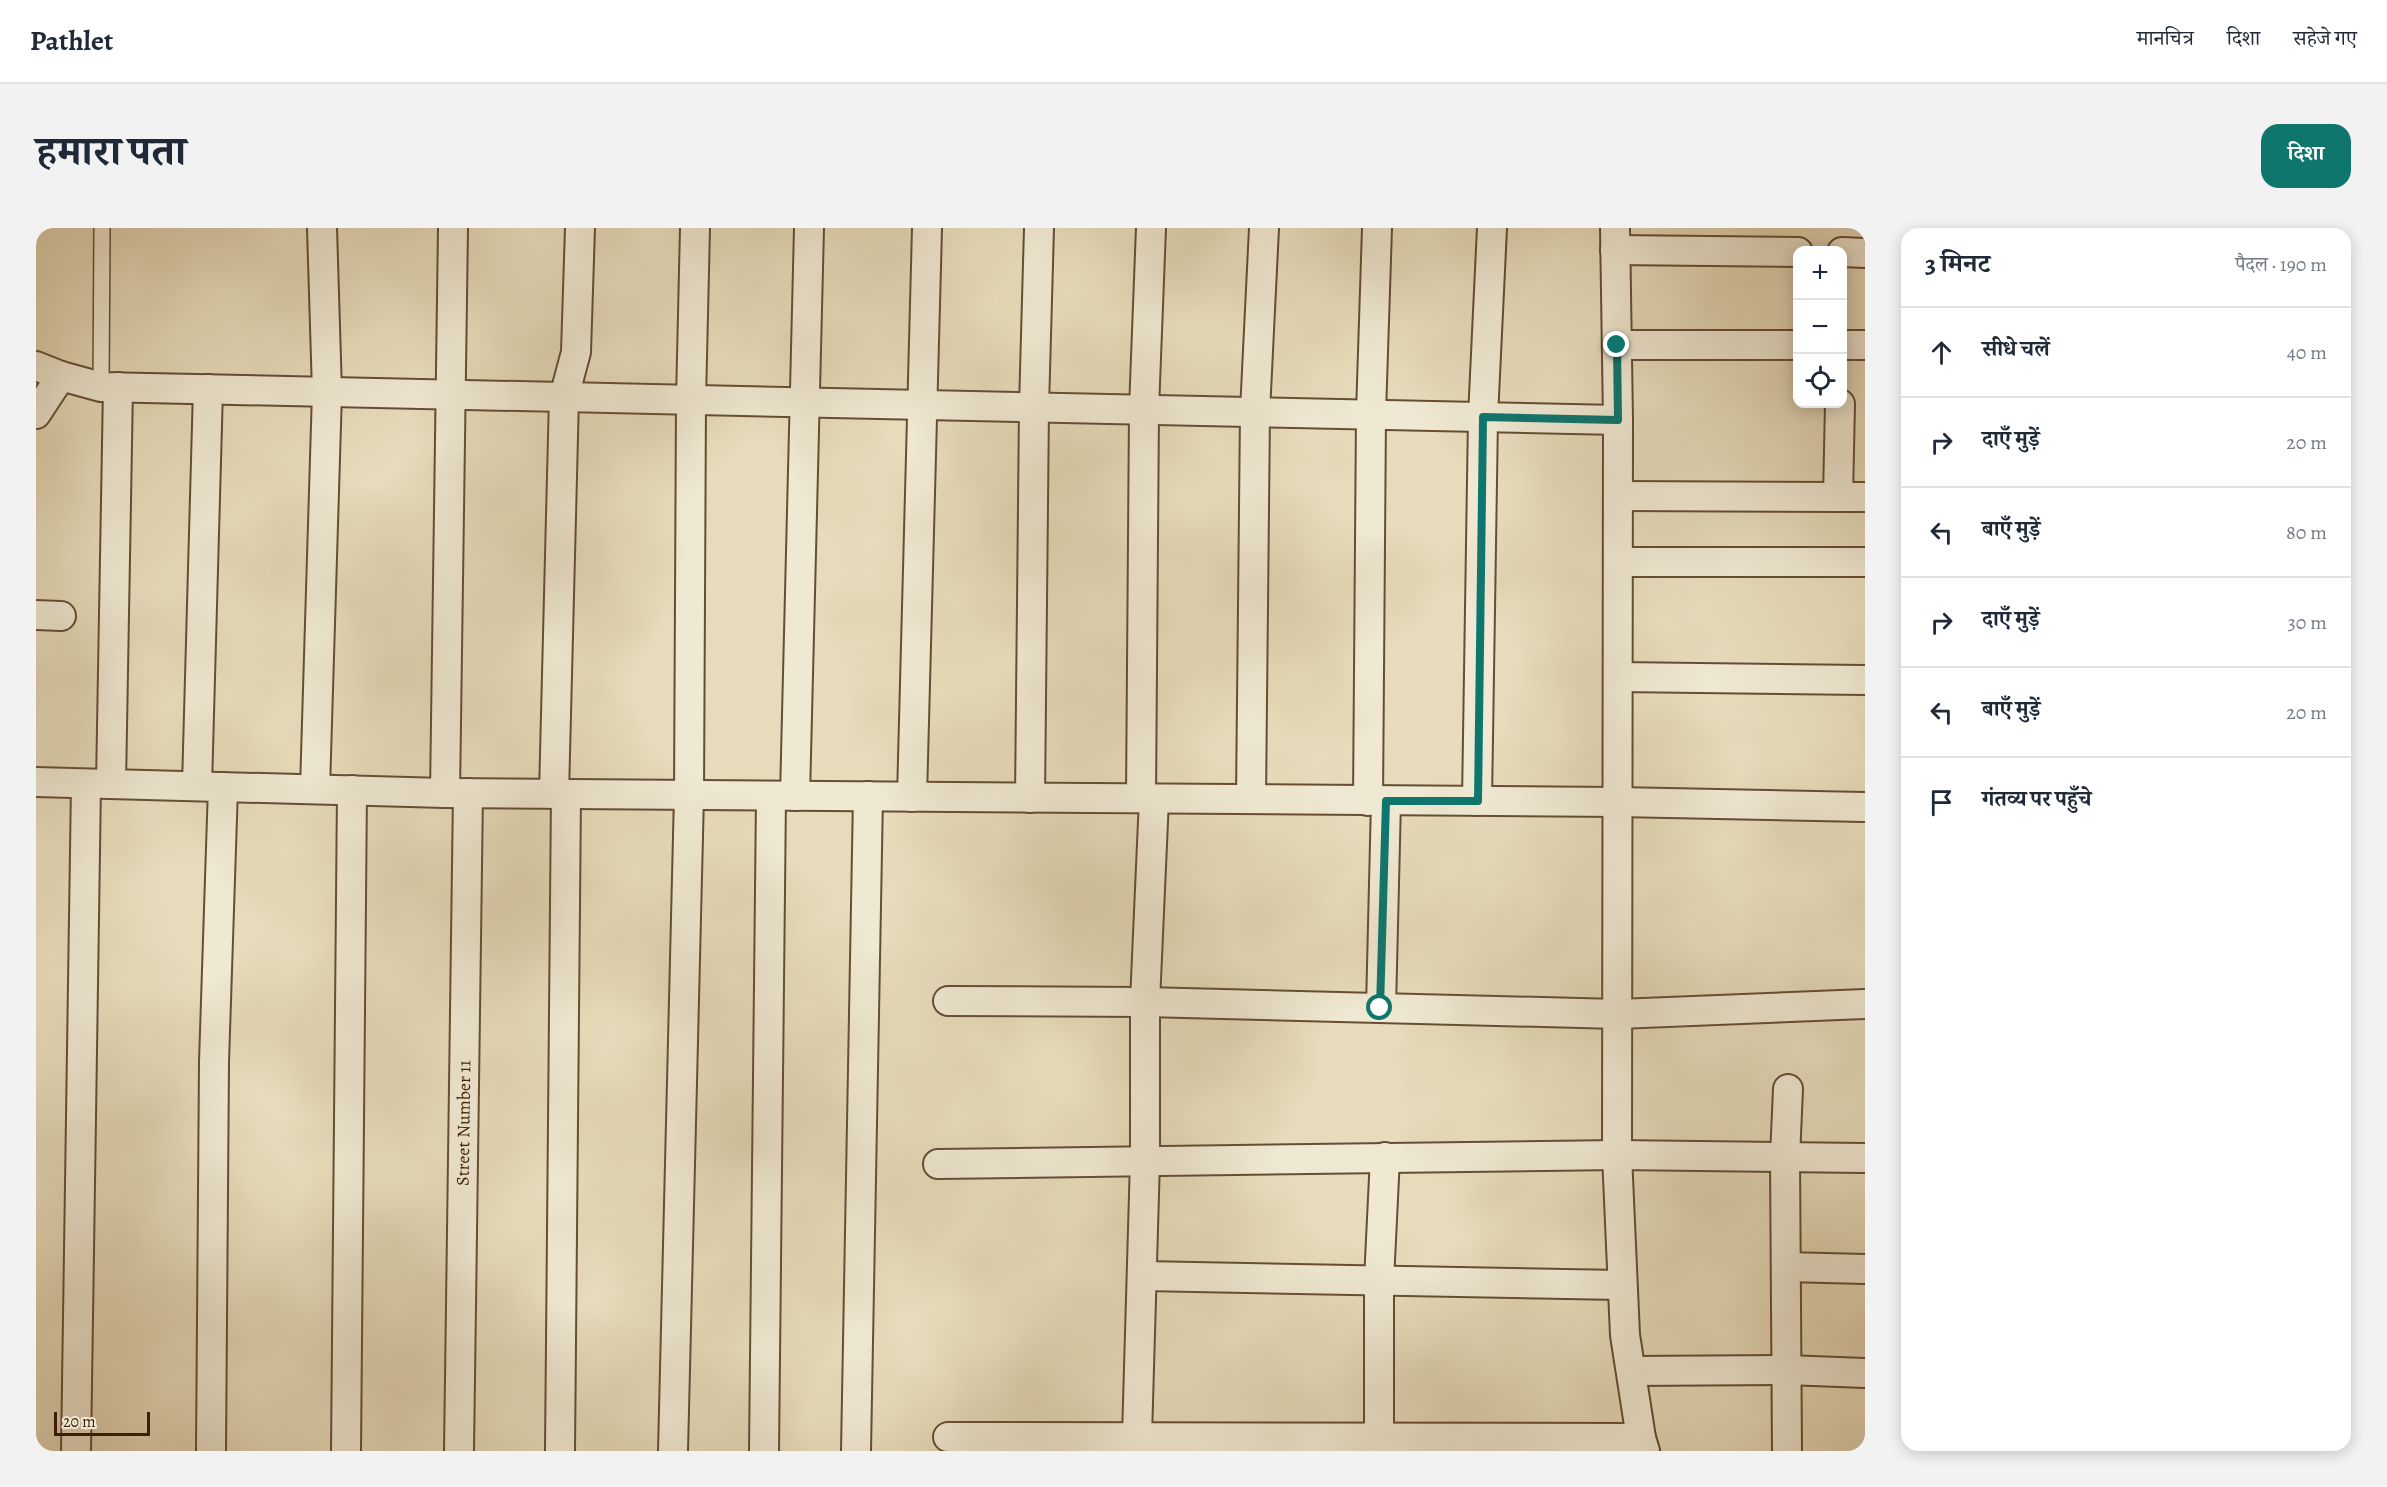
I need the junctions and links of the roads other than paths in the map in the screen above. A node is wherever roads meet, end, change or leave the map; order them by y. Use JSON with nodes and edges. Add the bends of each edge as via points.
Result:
{"nodes":[{"id":1,"x":102,"y":228,"type":"edge"},
{"id":2,"x":322,"y":228,"type":"edge"},
{"id":3,"x":453,"y":228,"type":"edge"},
{"id":4,"x":580,"y":228,"type":"edge"},
{"id":5,"x":695,"y":228,"type":"edge"},
{"id":6,"x":809,"y":228,"type":"edge"},
{"id":7,"x":927,"y":228,"type":"edge"},
{"id":8,"x":1039,"y":228,"type":"edge"},
{"id":9,"x":1151,"y":228,"type":"edge"},
{"id":10,"x":1263,"y":228,"type":"edge"},
{"id":11,"x":1377,"y":228,"type":"edge"},
{"id":12,"x":1492,"y":228,"type":"edge"},
{"id":13,"x":1615,"y":239,"type":"edge"},
{"id":14,"x":1793,"y":252,"type":"edge"},
{"id":15,"x":1847,"y":252,"type":"edge"},
{"id":16,"x":1865,"y":252,"type":"edge"},
{"id":17,"x":1617,"y":345,"type":"junction"},
{"id":18,"x":1793,"y":345,"type":"edge"},
{"id":19,"x":1847,"y":345,"type":"edge"},
{"id":20,"x":1865,"y":345,"type":"edge"},
{"id":21,"x":48,"y":371,"type":"edge"},
{"id":22,"x":110,"y":387,"type":"junction"},
{"id":23,"x":208,"y":389,"type":"junction"},
{"id":24,"x":327,"y":392,"type":"junction"},
{"id":25,"x":450,"y":394,"type":"junction"},
{"id":26,"x":564,"y":397,"type":"junction"},
{"id":27,"x":691,"y":400,"type":"junction"},
{"id":28,"x":805,"y":402,"type":"junction"},
{"id":29,"x":921,"y":404,"type":"junction"},
{"id":30,"x":1034,"y":407,"type":"junction"},
{"id":31,"x":1840,"y":408,"type":"edge"},
{"id":32,"x":1144,"y":409,"type":"junction"},
{"id":33,"x":1255,"y":412,"type":"junction"},
{"id":34,"x":36,"y":414,"type":"edge"},
{"id":35,"x":1371,"y":414,"type":"junction"},
{"id":36,"x":1483,"y":417,"type":"junction"},
{"id":37,"x":1618,"y":420,"type":"junction"},
{"id":38,"x":1618,"y":496,"type":"junction"},
{"id":39,"x":1851,"y":497,"type":"edge"},
{"id":40,"x":1618,"y":562,"type":"junction"},
{"id":41,"x":1865,"y":562,"type":"edge"},
{"id":42,"x":1618,"y":677,"type":"junction"},
{"id":43,"x":1865,"y":680,"type":"edge"},
{"id":44,"x":36,"y":782,"type":"edge"},
{"id":45,"x":98,"y":784,"type":"junction"},
{"id":46,"x":210,"y":787,"type":"junction"},
{"id":47,"x":315,"y":789,"type":"junction"},
{"id":48,"x":352,"y":790,"type":"junction"},
{"id":49,"x":456,"y":793,"type":"junction"},
{"id":50,"x":560,"y":794,"type":"junction"},
{"id":51,"x":689,"y":795,"type":"junction"},
{"id":52,"x":783,"y":796,"type":"junction"},
{"id":53,"x":868,"y":796,"type":"junction"},
{"id":54,"x":912,"y":797,"type":"junction"},
{"id":55,"x":1030,"y":798,"type":"junction"},
{"id":56,"x":1148,"y":799,"type":"junction"},
{"id":57,"x":1251,"y":800,"type":"junction"},
{"id":58,"x":1377,"y":801,"type":"junction"},
{"id":59,"x":1478,"y":801,"type":"junction"},
{"id":60,"x":1618,"y":802,"type":"junction"},
{"id":61,"x":1865,"y":807,"type":"edge"},
{"id":62,"x":948,"y":1001,"type":"dead end"},
{"id":63,"x":1145,"y":1002,"type":"junction"},
{"id":64,"x":1865,"y":1004,"type":"edge"},
{"id":65,"x":1380,"y":1008,"type":"junction"},
{"id":66,"x":1618,"y":1014,"type":"junction"},
{"id":67,"x":1788,"y":1089,"type":"dead end"},
{"id":68,"x":1617,"y":1155,"type":"junction"},
{"id":69,"x":1385,"y":1157,"type":"junction"},
{"id":70,"x":1785,"y":1157,"type":"junction"},
{"id":71,"x":1865,"y":1158,"type":"edge"},
{"id":72,"x":1145,"y":1160,"type":"junction"},
{"id":73,"x":938,"y":1164,"type":"dead end"},
{"id":74,"x":1786,"y":1267,"type":"junction"},
{"id":75,"x":1865,"y":1269,"type":"edge"},
{"id":76,"x":1143,"y":1276,"type":"junction"},
{"id":77,"x":1379,"y":1281,"type":"junction"},
{"id":78,"x":1621,"y":1285,"type":"junction"},
{"id":79,"x":1787,"y":1370,"type":"junction"},
{"id":80,"x":1631,"y":1371,"type":"junction"},
{"id":81,"x":1865,"y":1373,"type":"edge"},
{"id":82,"x":948,"y":1437,"type":"dead end"},
{"id":83,"x":1137,"y":1437,"type":"junction"},
{"id":84,"x":1066,"y":1444,"type":"edge"},
{"id":85,"x":1379,"y":1444,"type":"edge"},
{"id":86,"x":1643,"y":1444,"type":"edge"},
{"id":87,"x":76,"y":1451,"type":"edge"},
{"id":88,"x":211,"y":1451,"type":"edge"},
{"id":89,"x":345,"y":1451,"type":"edge"},
{"id":90,"x":459,"y":1451,"type":"edge"},
{"id":91,"x":560,"y":1451,"type":"edge"},
{"id":92,"x":673,"y":1451,"type":"edge"},
{"id":93,"x":764,"y":1451,"type":"edge"},
{"id":94,"x":856,"y":1451,"type":"edge"},
{"id":95,"x":1787,"y":1451,"type":"edge"}],
"edges":[{"from":1,"to":22,"type":"lane"},
{"from":2,"to":24,"type":"street"},
{"from":3,"to":25,"type":"street","name":"Street Number 11"},
{"from":4,"to":26,"type":"street","via":[[576,352]]},
{"from":5,"to":27,"type":"street"},
{"from":6,"to":28,"type":"street"},
{"from":7,"to":29,"type":"street"},
{"from":8,"to":30,"type":"street"},
{"from":9,"to":32,"type":"street"},
{"from":10,"to":33,"type":"street"},
{"from":11,"to":35,"type":"street"},
{"from":12,"to":36,"type":"street"},
{"from":13,"to":14,"type":"street"},
{"from":13,"to":17,"type":"street"},
{"from":15,"to":16,"type":"street"},
{"from":17,"to":18,"type":"street"},
{"from":17,"to":37,"type":"street"},
{"from":19,"to":20,"type":"street"},
{"from":21,"to":22,"type":"street"},
{"from":21,"to":34,"type":"street"},
{"from":22,"to":23,"type":"street"},
{"from":22,"to":45,"type":"street"},
{"from":23,"to":24,"type":"street"},
{"from":23,"to":46,"type":"street"},
{"from":24,"to":25,"type":"street"},
{"from":24,"to":47,"type":"street"},
{"from":25,"to":26,"type":"street"},
{"from":25,"to":49,"type":"street","name":"Street Number 11"},
{"from":26,"to":27,"type":"street"},
{"from":26,"to":50,"type":"street"},
{"from":27,"to":28,"type":"street"},
{"from":27,"to":51,"type":"street"},
{"from":28,"to":29,"type":"street"},
{"from":28,"to":52,"type":"street"},
{"from":29,"to":30,"type":"street"},
{"from":29,"to":54,"type":"street"},
{"from":30,"to":32,"type":"street"},
{"from":30,"to":55,"type":"street"},
{"from":31,"to":39,"type":"street"},
{"from":32,"to":33,"type":"street"},
{"from":32,"to":56,"type":"street"},
{"from":33,"to":35,"type":"street"},
{"from":33,"to":57,"type":"street"},
{"from":35,"to":36,"type":"street"},
{"from":35,"to":58,"type":"street"},
{"from":36,"to":37,"type":"street"},
{"from":36,"to":59,"type":"street"},
{"from":37,"to":38,"type":"street"},
{"from":38,"to":39,"type":"street"},
{"from":38,"to":40,"type":"street"},
{"from":40,"to":41,"type":"street"},
{"from":40,"to":42,"type":"street"},
{"from":42,"to":43,"type":"street"},
{"from":42,"to":60,"type":"street"},
{"from":44,"to":45,"type":"street"},
{"from":45,"to":46,"type":"street"},
{"from":45,"to":87,"type":"street"},
{"from":46,"to":47,"type":"street"},
{"from":46,"to":88,"type":"street","via":[[214,1062]]},
{"from":47,"to":48,"type":"street"},
{"from":48,"to":49,"type":"street"},
{"from":48,"to":89,"type":"street"},
{"from":49,"to":50,"type":"street"},
{"from":49,"to":90,"type":"street","name":"Street Number 11"},
{"from":50,"to":51,"type":"street"},
{"from":50,"to":91,"type":"street"},
{"from":51,"to":52,"type":"street"},
{"from":51,"to":92,"type":"street"},
{"from":52,"to":53,"type":"street"},
{"from":52,"to":93,"type":"street"},
{"from":53,"to":54,"type":"street"},
{"from":53,"to":94,"type":"street"},
{"from":54,"to":55,"type":"street"},
{"from":55,"to":56,"type":"street"},
{"from":56,"to":57,"type":"street"},
{"from":56,"to":63,"type":"street"},
{"from":57,"to":58,"type":"street"},
{"from":58,"to":59,"type":"street"},
{"from":58,"to":65,"type":"street"},
{"from":59,"to":60,"type":"street"},
{"from":60,"to":61,"type":"street"},
{"from":60,"to":66,"type":"street"},
{"from":62,"to":63,"type":"street"},
{"from":63,"to":65,"type":"street"},
{"from":63,"to":72,"type":"street"},
{"from":64,"to":66,"type":"street"},
{"from":65,"to":66,"type":"street"},
{"from":66,"to":68,"type":"street"},
{"from":67,"to":70,"type":"street"},
{"from":68,"to":69,"type":"street"},
{"from":68,"to":70,"type":"street"},
{"from":68,"to":78,"type":"street"},
{"from":69,"to":72,"type":"street"},
{"from":69,"to":77,"type":"street"},
{"from":70,"to":71,"type":"street"},
{"from":70,"to":74,"type":"street"},
{"from":72,"to":73,"type":"street"},
{"from":72,"to":76,"type":"street"},
{"from":74,"to":75,"type":"street"},
{"from":74,"to":79,"type":"street"},
{"from":76,"to":77,"type":"street"},
{"from":76,"to":83,"type":"street"},
{"from":77,"to":78,"type":"street"},
{"from":77,"to":85,"type":"street"},
{"from":78,"to":80,"type":"street"},
{"from":79,"to":80,"type":"street"},
{"from":79,"to":81,"type":"street"},
{"from":79,"to":95,"type":"street"},
{"from":80,"to":86,"type":"street"},
{"from":82,"to":84,"type":"street"},
{"from":83,"to":84,"type":"street"},
{"from":83,"to":85,"type":"street"},
{"from":85,"to":86,"type":"street"}]}
